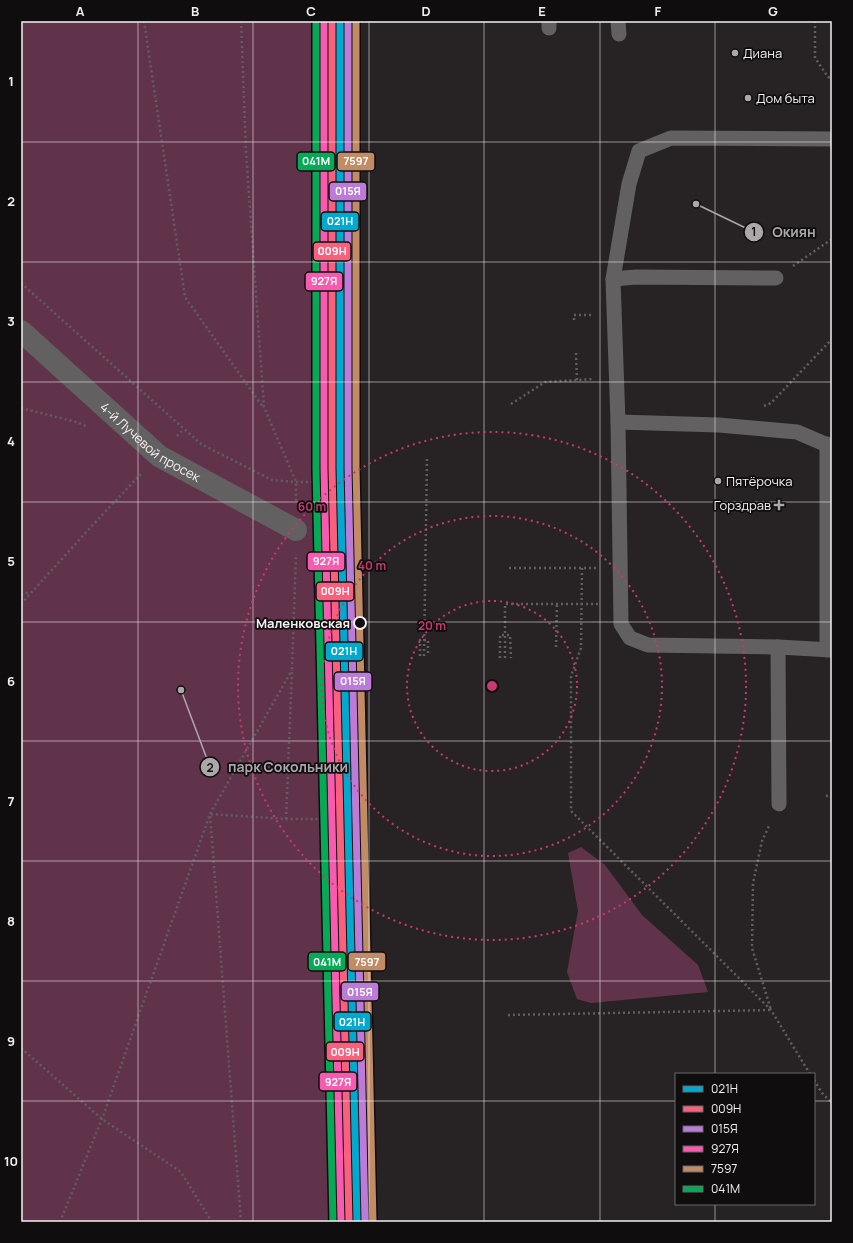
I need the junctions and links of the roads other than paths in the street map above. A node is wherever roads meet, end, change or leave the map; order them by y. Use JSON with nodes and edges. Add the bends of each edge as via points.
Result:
{"nodes":[{"id":1,"x":832,"y":139,"type":"edge"},
{"id":2,"x":776,"y":278,"type":"road end"},
{"id":3,"x":613,"y":279,"type":"junction"},
{"id":4,"x":21,"y":331,"type":"edge"},
{"id":5,"x":618,"y":422,"type":"junction"},
{"id":6,"x":830,"y":446,"type":"edge"},
{"id":7,"x":296,"y":530,"type":"road end"},
{"id":8,"x":778,"y":647,"type":"junction"},
{"id":9,"x":830,"y":650,"type":"edge"},
{"id":10,"x":779,"y":804,"type":"road end"}],
"edges":[{"from":1,"to":3,"type":"lane","via":[[670,138],[639,152],[628,184]]},
{"from":2,"to":3,"type":"lane"},
{"from":3,"to":5,"type":"lane"},
{"from":4,"to":7,"type":"street","name":"4-й Лучевой просек","via":[[159,456]]},
{"from":5,"to":6,"type":"lane","via":[[719,425],[797,432]]},
{"from":5,"to":8,"type":"lane","via":[[621,624],[630,638],[648,644]]},
{"from":6,"to":9,"type":"lane"},
{"from":8,"to":9,"type":"lane"},
{"from":8,"to":10,"type":"lane"}]}
